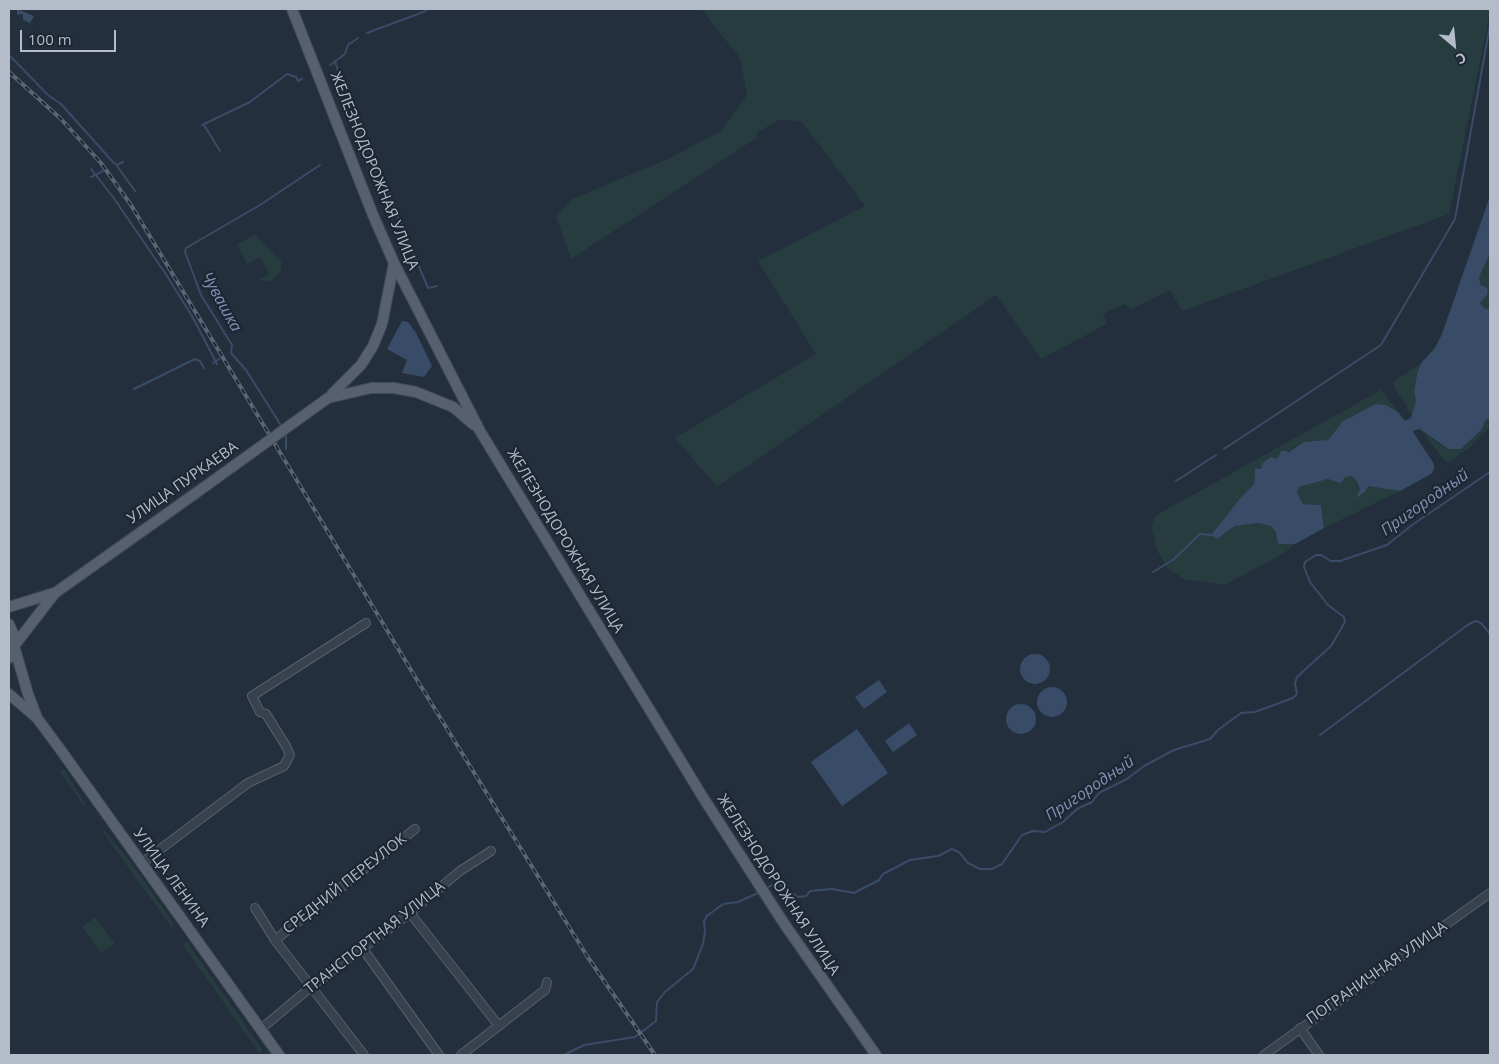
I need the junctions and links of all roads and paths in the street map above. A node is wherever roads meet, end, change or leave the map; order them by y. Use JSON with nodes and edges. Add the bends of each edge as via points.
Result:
{"nodes":[{"id":1,"x":292,"y":9,"type":"edge"},
{"id":2,"x":394,"y":263,"type":"junction"},
{"id":3,"x":328,"y":398,"type":"junction"},
{"id":4,"x":480,"y":431,"type":"junction"},
{"id":5,"x":55,"y":593,"type":"junction"},
{"id":6,"x":41,"y":597,"type":"junction"},
{"id":7,"x":9,"y":601,"type":"edge"},
{"id":8,"x":9,"y":608,"type":"edge"},
{"id":9,"x":366,"y":623,"type":"dead end"},
{"id":10,"x":9,"y":624,"type":"edge"},
{"id":11,"x":14,"y":646,"type":"junction"},
{"id":12,"x":9,"y":658,"type":"edge"},
{"id":13,"x":9,"y":694,"type":"edge"},
{"id":14,"x":37,"y":718,"type":"junction"},
{"id":15,"x":415,"y":829,"type":"dead end"},
{"id":16,"x":492,"y":851,"type":"dead end"},
{"id":17,"x":142,"y":863,"type":"junction"},
{"id":18,"x":1490,"y":893,"type":"edge"},
{"id":19,"x":256,"y":908,"type":"dead end"},
{"id":20,"x":410,"y":913,"type":"junction"},
{"id":21,"x":275,"y":940,"type":"junction"},
{"id":22,"x":363,"y":949,"type":"junction"},
{"id":23,"x":547,"y":982,"type":"dead end"},
{"id":24,"x":312,"y":986,"type":"junction"},
{"id":25,"x":499,"y":1026,"type":"junction"},
{"id":26,"x":1300,"y":1028,"type":"junction"},
{"id":27,"x":261,"y":1029,"type":"junction"},
{"id":28,"x":279,"y":1055,"type":"edge"},
{"id":29,"x":364,"y":1055,"type":"edge"},
{"id":30,"x":439,"y":1055,"type":"edge"},
{"id":31,"x":461,"y":1055,"type":"edge"},
{"id":32,"x":876,"y":1055,"type":"edge"},
{"id":33,"x":1264,"y":1055,"type":"edge"},
{"id":34,"x":1318,"y":1055,"type":"edge"}],
"edges":[{"from":1,"to":2,"type":"main road","name":"ЖЕЛЕЗНОДОРОЖНАЯ УЛИЦА","via":[[372,215]]},
{"from":2,"to":3,"type":"main road","via":[[388,302],[373,346],[361,365]]},
{"from":2,"to":4,"type":"main road","name":"ЖЕЛЕЗНОДОРОЖНАЯ УЛИЦА"},
{"from":3,"to":4,"type":"main road","via":[[371,388],[416,392],[453,407]]},
{"from":3,"to":5,"type":"main road","name":"УЛИЦА ПУРКАЕВА","bridge":true},
{"from":4,"to":32,"type":"main road","name":"ЖЕЛЕЗНОДОРОЖНАЯ УЛИЦА","via":[[704,799]]},
{"from":5,"to":6,"type":"main road"},
{"from":5,"to":11,"type":"main road"},
{"from":6,"to":7,"type":"main road"},
{"from":6,"to":8,"type":"main road"},
{"from":9,"to":17,"type":"street","via":[[252,696],[286,746],[290,755],[284,766],[248,784]]},
{"from":10,"to":11,"type":"main road"},
{"from":11,"to":12,"type":"main road"},
{"from":11,"to":14,"type":"main road"},
{"from":13,"to":14,"type":"main road"},
{"from":14,"to":17,"type":"main road","name":"УЛИЦА ЛЕНИНА"},
{"from":15,"to":21,"type":"street","name":"СРЕДНИЙ ПЕРЕУЛОК"},
{"from":16,"to":20,"type":"street","name":"ТРАНСПОРТНАЯ УЛИЦА","via":[[460,871]]},
{"from":17,"to":27,"type":"main road","name":"УЛИЦА ЛЕНИНА"},
{"from":18,"to":26,"type":"street","name":"ПОГРАНИЧНАЯ УЛИЦА"},
{"from":19,"to":21,"type":"street"},
{"from":20,"to":22,"type":"street","name":"ТРАНСПОРТНАЯ УЛИЦА"},
{"from":20,"to":25,"type":"street"},
{"from":21,"to":24,"type":"street"},
{"from":22,"to":24,"type":"street","name":"ТРАНСПОРТНАЯ УЛИЦА"},
{"from":22,"to":30,"type":"street"},
{"from":23,"to":25,"type":"street","via":[[546,990]]},
{"from":24,"to":27,"type":"street","name":"ТРАНСПОРТНАЯ УЛИЦА"},
{"from":24,"to":29,"type":"street"},
{"from":25,"to":31,"type":"street"},
{"from":26,"to":33,"type":"street","name":"ПОГРАНИЧНАЯ УЛИЦА"},
{"from":26,"to":34,"type":"street"},
{"from":27,"to":28,"type":"main road","name":"УЛИЦА ЛЕНИНА"}]}
